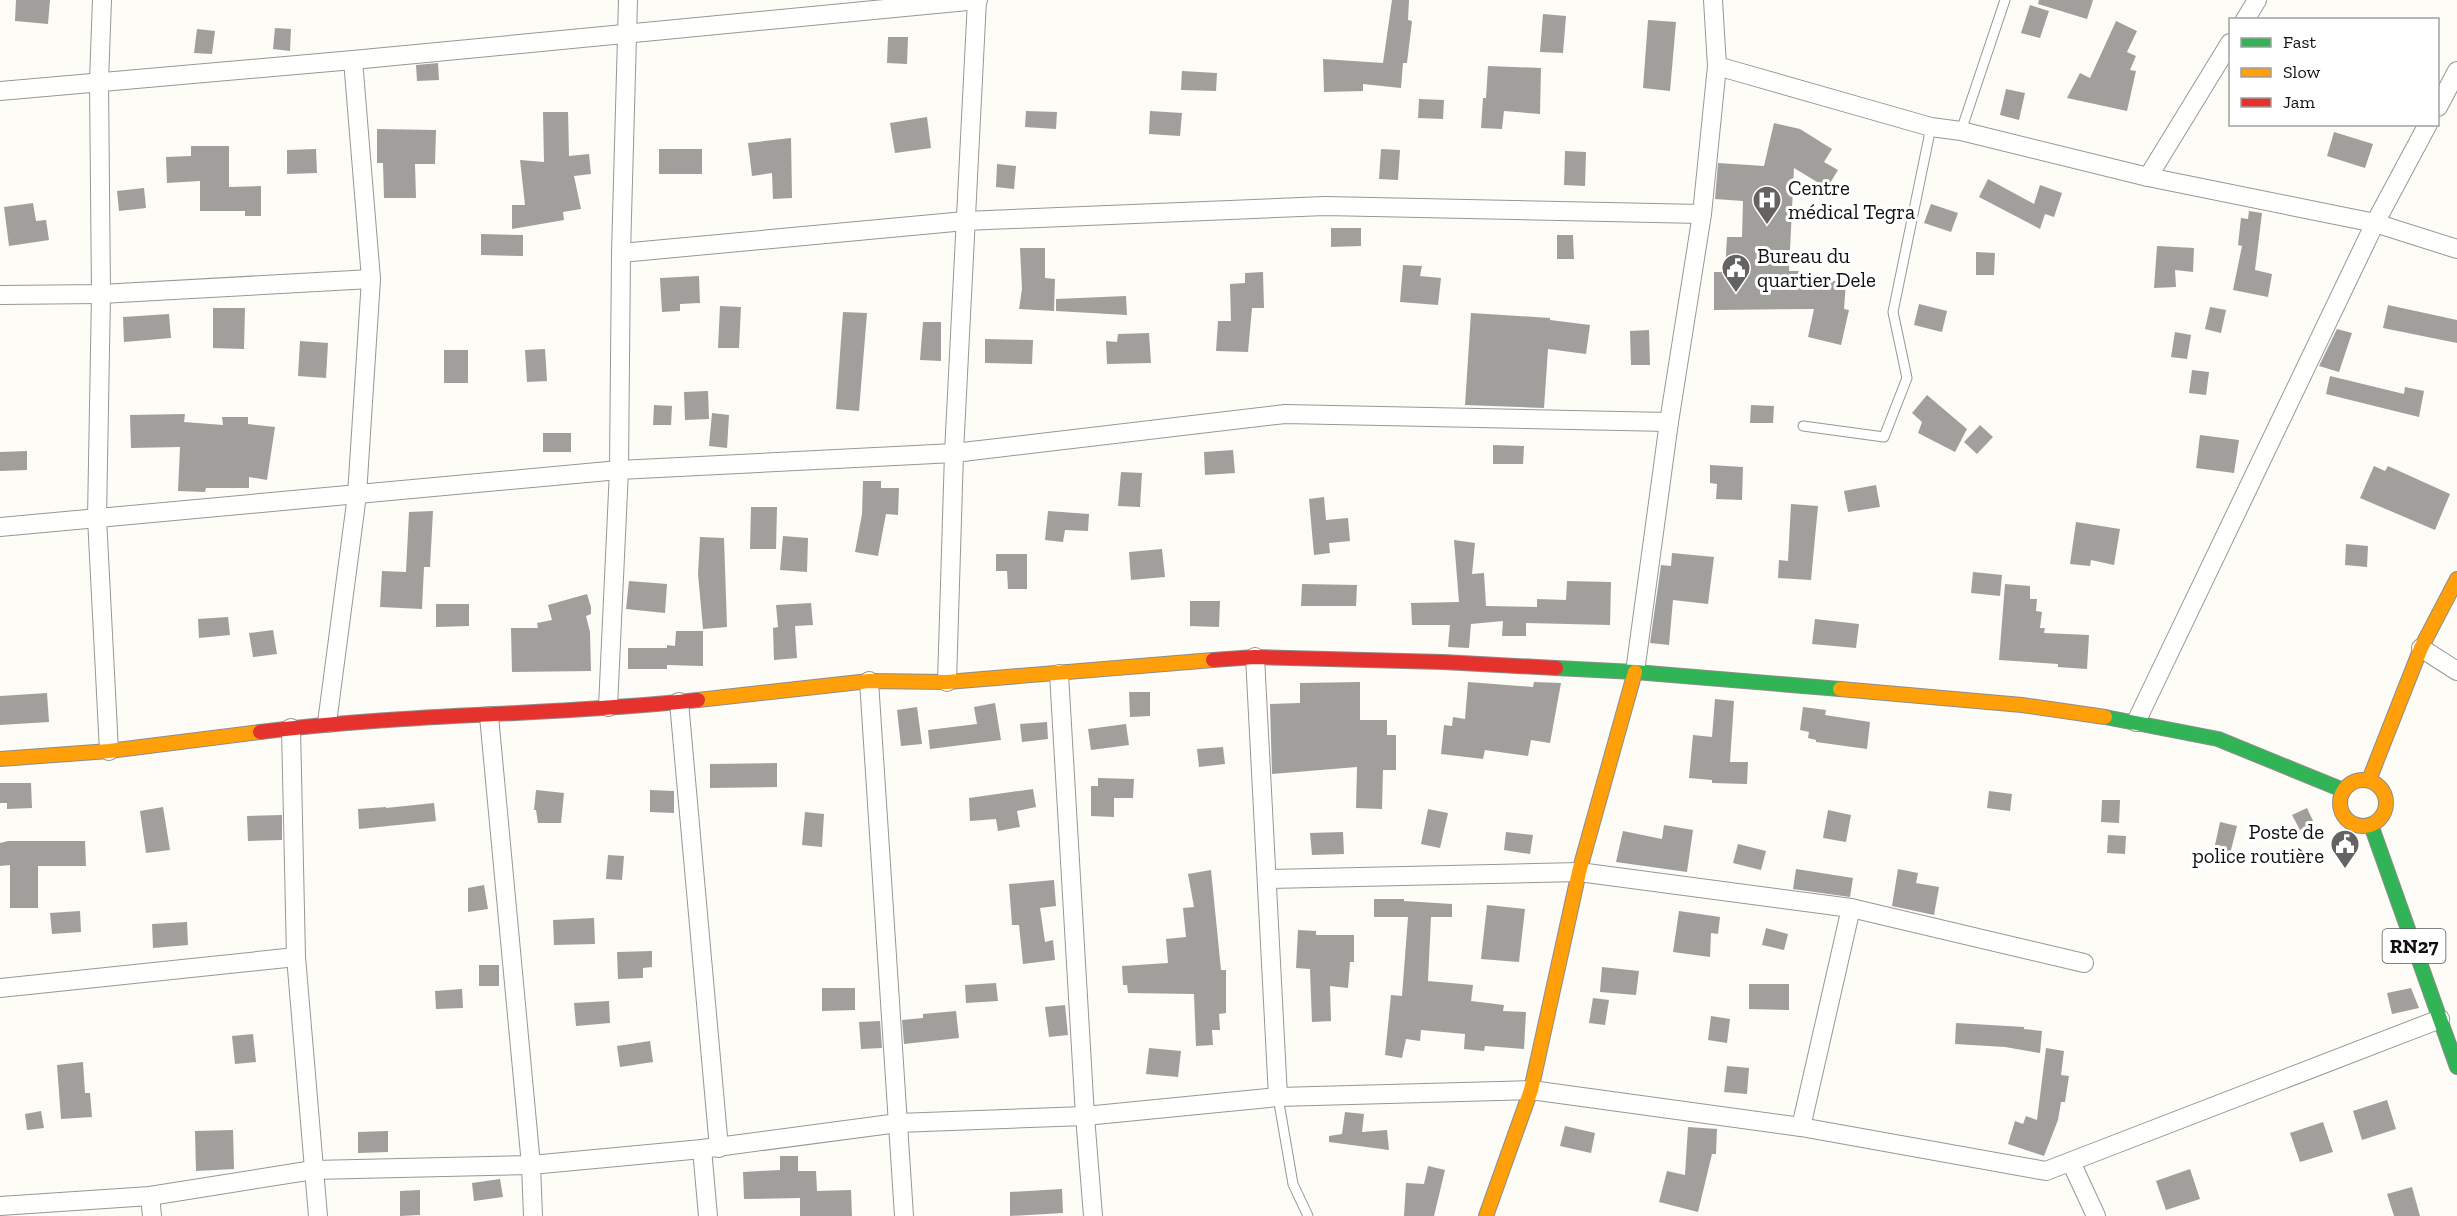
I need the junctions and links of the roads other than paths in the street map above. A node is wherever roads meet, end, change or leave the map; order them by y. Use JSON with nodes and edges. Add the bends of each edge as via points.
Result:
{"nodes":[{"id":1,"x":102,"y":0,"type":"edge"},
{"id":2,"x":628,"y":0,"type":"edge"},
{"id":3,"x":977,"y":0,"type":"edge"},
{"id":4,"x":1713,"y":0,"type":"edge"},
{"id":5,"x":2005,"y":0,"type":"edge"},
{"id":6,"x":2257,"y":0,"type":"edge"},
{"id":7,"x":2246,"y":18,"type":"edge"},
{"id":8,"x":626,"y":33,"type":"junction"},
{"id":9,"x":2229,"y":45,"type":"edge"},
{"id":10,"x":353,"y":60,"type":"junction"},
{"id":11,"x":1717,"y":66,"type":"junction"},
{"id":12,"x":2457,"y":70,"type":"edge"},
{"id":13,"x":99,"y":81,"type":"junction"},
{"id":14,"x":0,"y":91,"type":"edge"},
{"id":15,"x":2439,"y":105,"type":"edge"},
{"id":16,"x":2427,"y":126,"type":"edge"},
{"id":17,"x":1931,"y":127,"type":"junction"},
{"id":18,"x":1961,"y":131,"type":"junction"},
{"id":19,"x":2148,"y":177,"type":"junction"},
{"id":20,"x":1702,"y":214,"type":"junction"},
{"id":21,"x":965,"y":221,"type":"junction"},
{"id":22,"x":2375,"y":224,"type":"junction"},
{"id":23,"x":2457,"y":249,"type":"edge"},
{"id":24,"x":621,"y":253,"type":"junction"},
{"id":25,"x":370,"y":279,"type":"junction"},
{"id":26,"x":101,"y":294,"type":"junction"},
{"id":27,"x":0,"y":296,"type":"edge"},
{"id":28,"x":1669,"y":422,"type":"junction"},
{"id":29,"x":1803,"y":426,"type":"dead end"},
{"id":30,"x":954,"y":453,"type":"junction"},
{"id":31,"x":619,"y":470,"type":"junction"},
{"id":32,"x":357,"y":495,"type":"junction"},
{"id":33,"x":97,"y":518,"type":"junction"},
{"id":34,"x":0,"y":527,"type":"edge"},
{"id":35,"x":2457,"y":579,"type":"edge"},
{"id":36,"x":2421,"y":648,"type":"junction"},
{"id":37,"x":1255,"y":657,"type":"junction"},
{"id":38,"x":2457,"y":671,"type":"edge"},
{"id":39,"x":1635,"y":672,"type":"junction"},
{"id":40,"x":1059,"y":674,"type":"junction"},
{"id":41,"x":869,"y":681,"type":"junction"},
{"id":42,"x":947,"y":682,"type":"junction"},
{"id":43,"x":679,"y":702,"type":"junction"},
{"id":44,"x":608,"y":707,"type":"junction"},
{"id":45,"x":489,"y":716,"type":"junction"},
{"id":46,"x":2136,"y":722,"type":"junction"},
{"id":47,"x":327,"y":723,"type":"junction"},
{"id":48,"x":291,"y":728,"type":"junction"},
{"id":49,"x":109,"y":751,"type":"junction"},
{"id":50,"x":0,"y":759,"type":"edge"},
{"id":51,"x":2369,"y":780,"type":"junction"},
{"id":52,"x":2343,"y":790,"type":"junction"},
{"id":53,"x":2371,"y":825,"type":"junction"},
{"id":54,"x":1579,"y":872,"type":"junction"},
{"id":55,"x":1267,"y":879,"type":"junction"},
{"id":56,"x":1851,"y":908,"type":"junction"},
{"id":57,"x":296,"y":957,"type":"junction"},
{"id":58,"x":2084,"y":963,"type":"dead end"},
{"id":59,"x":0,"y":988,"type":"edge"},
{"id":60,"x":2440,"y":1019,"type":"junction"},
{"id":61,"x":2457,"y":1067,"type":"edge"},
{"id":62,"x":1532,"y":1090,"type":"junction"},
{"id":63,"x":1278,"y":1097,"type":"junction"},
{"id":64,"x":1085,"y":1116,"type":"junction"},
{"id":65,"x":898,"y":1123,"type":"junction"},
{"id":66,"x":1801,"y":1127,"type":"junction"},
{"id":67,"x":710,"y":1148,"type":"junction"},
{"id":68,"x":2071,"y":1162,"type":"junction"},
{"id":69,"x":531,"y":1165,"type":"junction"},
{"id":70,"x":313,"y":1170,"type":"junction"},
{"id":71,"x":150,"y":1196,"type":"junction"},
{"id":72,"x":0,"y":1206,"type":"edge"},
{"id":73,"x":152,"y":1216,"type":"edge"},
{"id":74,"x":318,"y":1216,"type":"edge"},
{"id":75,"x":533,"y":1216,"type":"edge"},
{"id":76,"x":708,"y":1216,"type":"edge"},
{"id":77,"x":904,"y":1216,"type":"edge"},
{"id":78,"x":1093,"y":1216,"type":"edge"},
{"id":79,"x":1308,"y":1216,"type":"edge"},
{"id":80,"x":1486,"y":1216,"type":"edge"},
{"id":81,"x":2096,"y":1216,"type":"edge"}],
"edges":[{"from":1,"to":13,"type":"street"},
{"from":2,"to":8,"type":"street"},
{"from":3,"to":8,"type":"street"},
{"from":3,"to":21,"type":"street"},
{"from":4,"to":11,"type":"street"},
{"from":5,"to":18,"type":"lane"},
{"from":6,"to":7,"type":"street"},
{"from":8,"to":10,"type":"street"},
{"from":8,"to":24,"type":"street"},
{"from":9,"to":19,"type":"street"},
{"from":10,"to":13,"type":"street"},
{"from":10,"to":25,"type":"street"},
{"from":11,"to":17,"type":"street"},
{"from":11,"to":20,"type":"street"},
{"from":12,"to":15,"type":"street"},
{"from":13,"to":14,"type":"street"},
{"from":13,"to":26,"type":"street"},
{"from":16,"to":22,"type":"street"},
{"from":17,"to":18,"type":"street"},
{"from":17,"to":29,"type":"lane","via":[[1893,312],[1907,378],[1884,437]]},
{"from":18,"to":19,"type":"street"},
{"from":19,"to":22,"type":"street"},
{"from":20,"to":21,"type":"street","via":[[1325,207]]},
{"from":20,"to":28,"type":"street"},
{"from":21,"to":24,"type":"street"},
{"from":21,"to":30,"type":"street"},
{"from":22,"to":23,"type":"street"},
{"from":22,"to":46,"type":"street"},
{"from":24,"to":31,"type":"street"},
{"from":25,"to":26,"type":"street"},
{"from":25,"to":32,"type":"street"},
{"from":26,"to":27,"type":"street"},
{"from":26,"to":33,"type":"street"},
{"from":28,"to":30,"type":"street","via":[[1285,414]]},
{"from":28,"to":39,"type":"street"},
{"from":30,"to":31,"type":"street"},
{"from":30,"to":42,"type":"street"},
{"from":31,"to":32,"type":"street"},
{"from":31,"to":44,"type":"street"},
{"from":32,"to":33,"type":"street"},
{"from":32,"to":47,"type":"street"},
{"from":33,"to":34,"type":"street"},
{"from":33,"to":49,"type":"street"},
{"from":35,"to":36,"type":"main road"},
{"from":36,"to":38,"type":"street"},
{"from":36,"to":51,"type":"main road"},
{"from":37,"to":39,"type":"main road"},
{"from":37,"to":40,"type":"main road"},
{"from":37,"to":55,"type":"street"},
{"from":39,"to":46,"type":"main road","via":[[2022,705]]},
{"from":39,"to":54,"type":"main road"},
{"from":40,"to":42,"type":"main road"},
{"from":40,"to":64,"type":"street"},
{"from":41,"to":42,"type":"main road"},
{"from":41,"to":43,"type":"main road"},
{"from":41,"to":65,"type":"street"},
{"from":43,"to":44,"type":"main road"},
{"from":43,"to":67,"type":"street"},
{"from":44,"to":45,"type":"main road"},
{"from":45,"to":47,"type":"main road"},
{"from":45,"to":69,"type":"street"},
{"from":46,"to":52,"type":"main road","via":[[2218,739]]},
{"from":47,"to":48,"type":"main road"},
{"from":48,"to":49,"type":"main road"},
{"from":48,"to":57,"type":"street"},
{"from":49,"to":50,"type":"main road"},
{"from":51,"to":52,"type":"main road","via":[[2355,781]]},
{"from":51,"to":53,"type":"main road","via":[[2381,789],[2386,802],[2382,816]]},
{"from":52,"to":53,"type":"main road","via":[[2339,804],[2344,817],[2356,825]]},
{"from":53,"to":60,"type":"main road","number":"RN27"},
{"from":54,"to":55,"type":"street"},
{"from":54,"to":56,"type":"street"},
{"from":54,"to":62,"type":"main road"},
{"from":55,"to":63,"type":"street"},
{"from":56,"to":58,"type":"street"},
{"from":56,"to":66,"type":"street"},
{"from":57,"to":59,"type":"street"},
{"from":57,"to":70,"type":"street"},
{"from":60,"to":61,"type":"main road","number":"RN27"},
{"from":60,"to":68,"type":"street"},
{"from":62,"to":63,"type":"street"},
{"from":62,"to":66,"type":"street"},
{"from":62,"to":80,"type":"main road"},
{"from":63,"to":64,"type":"street"},
{"from":63,"to":79,"type":"lane","via":[[1293,1184]]},
{"from":64,"to":65,"type":"street"},
{"from":64,"to":78,"type":"street"},
{"from":65,"to":67,"type":"street"},
{"from":65,"to":77,"type":"street"},
{"from":66,"to":68,"type":"street","via":[[2046,1171]]},
{"from":67,"to":69,"type":"street"},
{"from":67,"to":76,"type":"street"},
{"from":68,"to":81,"type":"street"},
{"from":69,"to":70,"type":"street"},
{"from":69,"to":75,"type":"street"},
{"from":70,"to":71,"type":"street"},
{"from":70,"to":74,"type":"street"},
{"from":71,"to":72,"type":"street"},
{"from":71,"to":73,"type":"street"}]}
